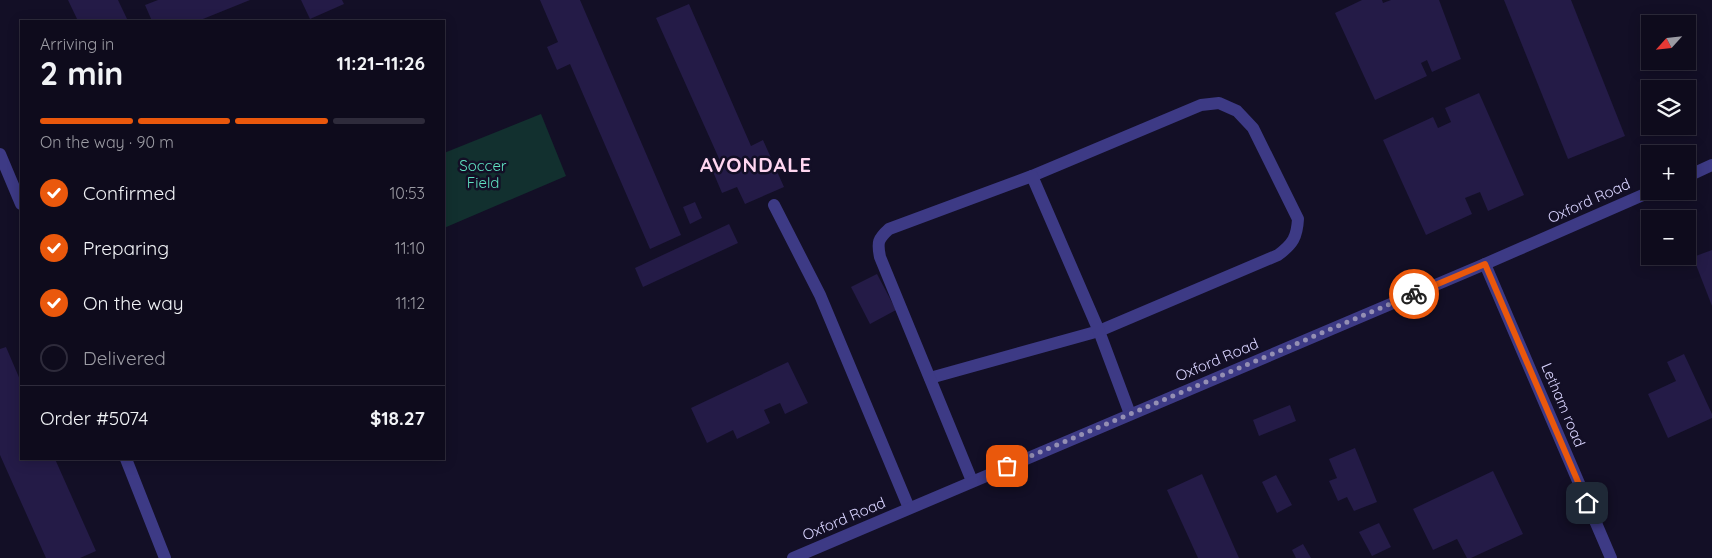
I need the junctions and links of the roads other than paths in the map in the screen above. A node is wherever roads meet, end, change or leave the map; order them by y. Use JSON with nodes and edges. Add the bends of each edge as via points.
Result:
{"nodes":[{"id":1,"x":0,"y":154,"type":"edge"},
{"id":2,"x":1712,"y":165,"type":"edge"},
{"id":3,"x":1696,"y":172,"type":"edge"},
{"id":4,"x":1032,"y":176,"type":"junction"},
{"id":5,"x":1641,"y":196,"type":"edge"},
{"id":6,"x":20,"y":202,"type":"edge"},
{"id":7,"x":774,"y":205,"type":"dead end"},
{"id":8,"x":1485,"y":264,"type":"junction"},
{"id":9,"x":1099,"y":331,"type":"junction"},
{"id":10,"x":930,"y":378,"type":"junction"},
{"id":11,"x":1130,"y":414,"type":"junction"},
{"id":12,"x":126,"y":460,"type":"edge"},
{"id":13,"x":972,"y":481,"type":"junction"},
{"id":14,"x":909,"y":508,"type":"junction"},
{"id":15,"x":165,"y":558,"type":"edge"},
{"id":16,"x":793,"y":558,"type":"edge"},
{"id":17,"x":1610,"y":558,"type":"edge"}],
"edges":[{"from":1,"to":6,"type":"street"},
{"from":2,"to":3,"type":"street"},
{"from":4,"to":9,"type":"street"},
{"from":4,"to":9,"type":"street","via":[[1201,105],[1219,103],[1237,111],[1253,128],[1298,219],[1298,232],[1278,255]]},
{"from":4,"to":10,"type":"street","via":[[889,229],[880,237],[880,257]]},
{"from":5,"to":8,"type":"street","name":"Oxford Road"},
{"from":7,"to":14,"type":"street","via":[[820,295]]},
{"from":8,"to":11,"type":"street","name":"Oxford Road"},
{"from":8,"to":17,"type":"street","name":"Letham road"},
{"from":9,"to":10,"type":"street"},
{"from":9,"to":11,"type":"street"},
{"from":10,"to":13,"type":"street"},
{"from":11,"to":13,"type":"street","name":"Oxford Road"},
{"from":12,"to":15,"type":"street"},
{"from":13,"to":14,"type":"street","name":"Oxford Road"},
{"from":14,"to":16,"type":"street","name":"Oxford Road"}]}
